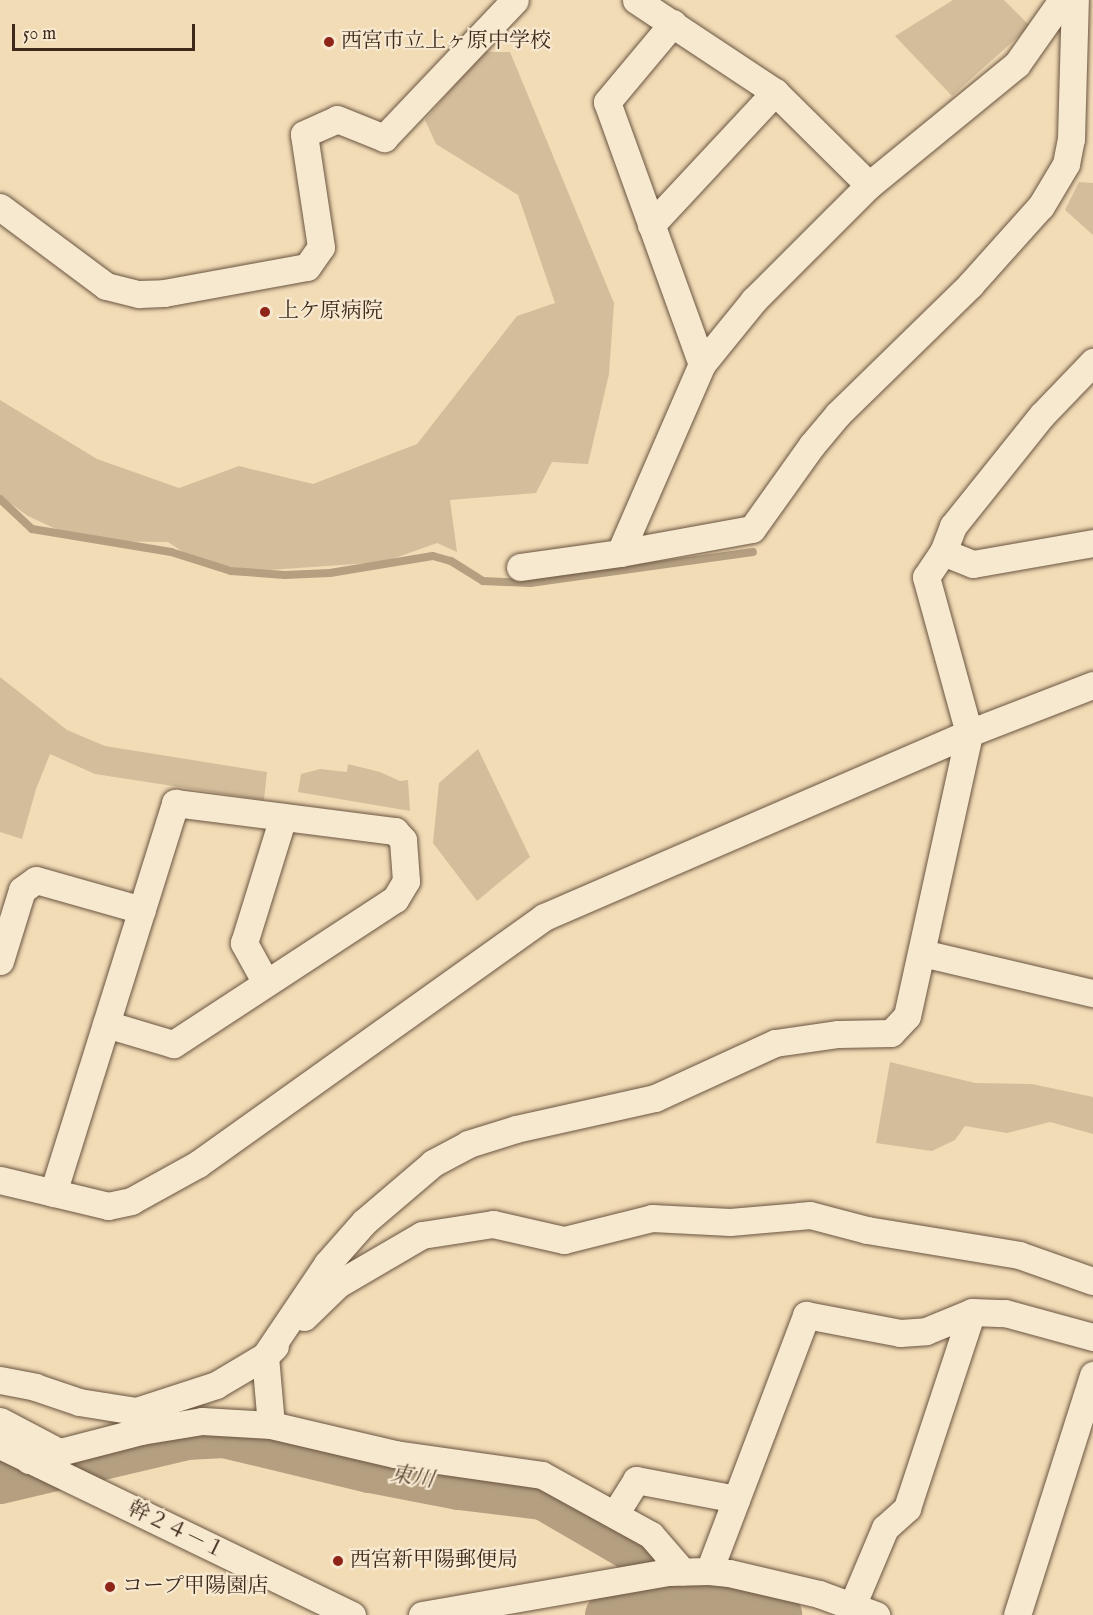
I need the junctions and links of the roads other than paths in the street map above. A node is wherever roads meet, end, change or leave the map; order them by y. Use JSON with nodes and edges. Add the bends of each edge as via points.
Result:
{"nodes":[{"id":1,"x":515,"y":0,"type":"edge"},
{"id":2,"x":636,"y":0,"type":"edge"},
{"id":3,"x":1062,"y":0,"type":"edge"},
{"id":4,"x":1075,"y":0,"type":"edge"},
{"id":5,"x":673,"y":23,"type":"junction"},
{"id":6,"x":775,"y":92,"type":"junction"},
{"id":7,"x":1082,"y":134,"type":"edge"},
{"id":8,"x":869,"y":185,"type":"junction"},
{"id":9,"x":0,"y":207,"type":"edge"},
{"id":10,"x":651,"y":225,"type":"junction"},
{"id":11,"x":1093,"y":362,"type":"edge"},
{"id":12,"x":702,"y":364,"type":"junction"},
{"id":13,"x":1093,"y":543,"type":"edge"},
{"id":14,"x":943,"y":552,"type":"junction"},
{"id":15,"x":620,"y":553,"type":"junction"},
{"id":16,"x":520,"y":567,"type":"dead end"},
{"id":17,"x":1093,"y":685,"type":"edge"},
{"id":18,"x":969,"y":733,"type":"junction"},
{"id":19,"x":283,"y":817,"type":"junction"},
{"id":20,"x":142,"y":910,"type":"junction"},
{"id":21,"x":922,"y":954,"type":"junction"},
{"id":22,"x":0,"y":961,"type":"edge"},
{"id":23,"x":266,"y":983,"type":"junction"},
{"id":24,"x":1093,"y":993,"type":"edge"},
{"id":25,"x":106,"y":1024,"type":"junction"},
{"id":26,"x":0,"y":1180,"type":"edge"},
{"id":27,"x":53,"y":1193,"type":"junction"},
{"id":28,"x":1093,"y":1281,"type":"edge"},
{"id":29,"x":972,"y":1312,"type":"junction"},
{"id":30,"x":1093,"y":1337,"type":"edge"},
{"id":31,"x":265,"y":1356,"type":"junction"},
{"id":32,"x":1093,"y":1375,"type":"edge"},
{"id":33,"x":0,"y":1380,"type":"edge"},
{"id":34,"x":0,"y":1420,"type":"edge"},
{"id":35,"x":138,"y":1421,"type":"junction"},
{"id":36,"x":271,"y":1425,"type":"junction"},
{"id":37,"x":15,"y":1456,"type":"edge"},
{"id":38,"x":60,"y":1464,"type":"junction"},
{"id":39,"x":736,"y":1498,"type":"junction"},
{"id":40,"x":615,"y":1514,"type":"junction"},
{"id":41,"x":709,"y":1571,"type":"junction"},
{"id":42,"x":660,"y":1574,"type":"junction"},
{"id":43,"x":864,"y":1611,"type":"edge"},
{"id":44,"x":352,"y":1615,"type":"edge"},
{"id":45,"x":422,"y":1615,"type":"edge"},
{"id":46,"x":1017,"y":1615,"type":"edge"}],
"edges":[{"from":1,"to":9,"type":"street","via":[[384,138],[337,119],[304,134],[321,247],[307,267],[139,294],[106,286]]},
{"from":2,"to":5,"type":"street"},
{"from":3,"to":8,"type":"street","via":[[1017,64]]},
{"from":4,"to":7,"type":"street"},
{"from":5,"to":6,"type":"street"},
{"from":5,"to":10,"type":"street","via":[[606,102]]},
{"from":6,"to":8,"type":"street"},
{"from":6,"to":10,"type":"street"},
{"from":7,"to":15,"type":"street","via":[[1041,206],[970,285],[838,414],[752,529]]},
{"from":8,"to":12,"type":"street","via":[[754,300]]},
{"from":10,"to":12,"type":"street"},
{"from":11,"to":14,"type":"street","via":[[1042,415],[953,526]]},
{"from":12,"to":15,"type":"street"},
{"from":13,"to":14,"type":"street","via":[[973,564]]},
{"from":14,"to":18,"type":"street","via":[[926,577]]},
{"from":15,"to":16,"type":"street"},
{"from":17,"to":18,"type":"street"},
{"from":18,"to":21,"type":"street"},
{"from":18,"to":27,"type":"street","via":[[544,917],[198,1164],[131,1201],[108,1206]]},
{"from":19,"to":20,"type":"street","via":[[175,803]]},
{"from":19,"to":23,"type":"street","via":[[244,943]]},
{"from":19,"to":23,"type":"street","via":[[394,831],[403,840],[406,882],[395,899]]},
{"from":20,"to":22,"type":"street","via":[[36,880],[22,890]]},
{"from":20,"to":25,"type":"street"},
{"from":21,"to":24,"type":"street"},
{"from":21,"to":31,"type":"street","via":[[908,1016],[891,1034],[838,1034],[775,1043],[655,1098],[516,1129],[468,1144],[433,1162],[364,1222],[327,1264]]},
{"from":23,"to":25,"type":"street","via":[[173,1044]]},
{"from":25,"to":27,"type":"street"},
{"from":26,"to":27,"type":"street"},
{"from":28,"to":31,"type":"street","via":[[1019,1255],[867,1230],[810,1215],[730,1222],[652,1218],[564,1240],[493,1224],[422,1235],[338,1284]]},
{"from":29,"to":30,"type":"street","via":[[1005,1313]]},
{"from":29,"to":39,"type":"street","via":[[926,1331],[900,1333],[806,1315]]},
{"from":29,"to":43,"type":"street","via":[[907,1508],[885,1528]]},
{"from":31,"to":35,"type":"street","via":[[216,1385]]},
{"from":31,"to":36,"type":"street"},
{"from":32,"to":46,"type":"street"},
{"from":33,"to":35,"type":"street","via":[[35,1387]]},
{"from":34,"to":38,"type":"street"},
{"from":35,"to":36,"type":"street"},
{"from":35,"to":38,"type":"street"},
{"from":36,"to":40,"type":"street","via":[[395,1454],[542,1475]]},
{"from":37,"to":38,"type":"street","name":"幹２４－１"},
{"from":38,"to":44,"type":"street","name":"幹２４－１"},
{"from":39,"to":40,"type":"street","via":[[636,1480]]},
{"from":39,"to":41,"type":"street"},
{"from":40,"to":42,"type":"street","via":[[651,1535]]},
{"from":41,"to":42,"type":"street"},
{"from":41,"to":43,"type":"street","via":[[819,1594]]},
{"from":42,"to":45,"type":"street"}]}
